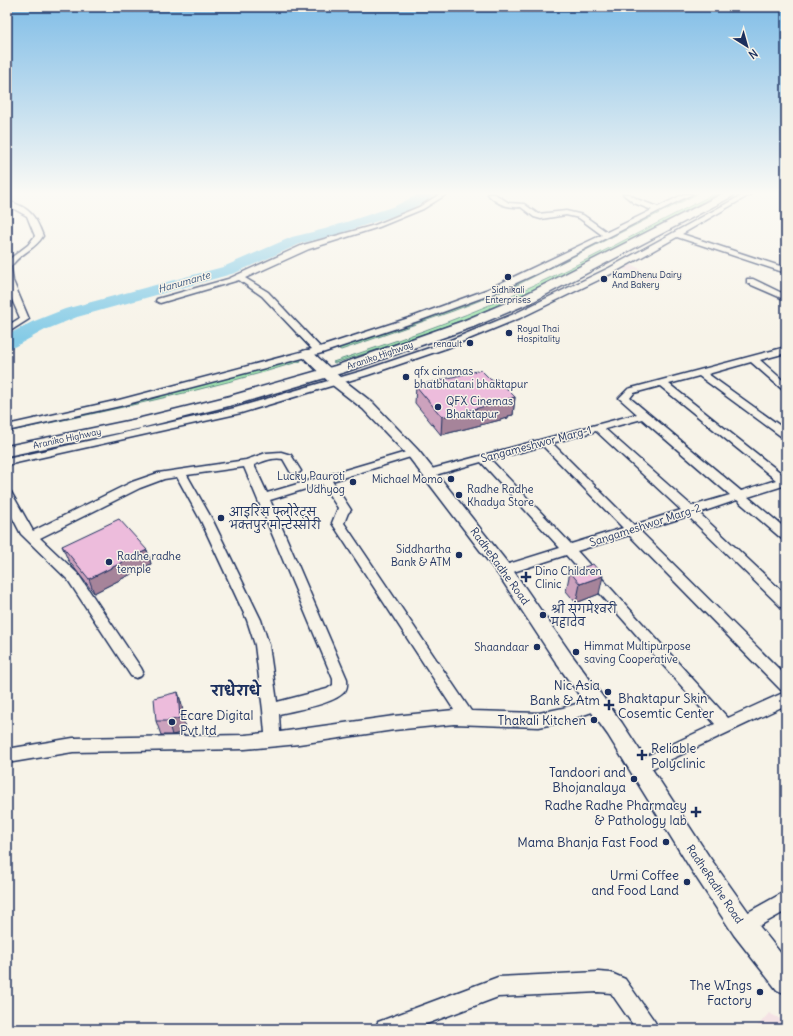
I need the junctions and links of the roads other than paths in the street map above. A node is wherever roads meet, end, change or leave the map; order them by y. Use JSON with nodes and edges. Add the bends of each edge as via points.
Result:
{"nodes":[{"id":1,"x":36,"y":242,"type":"edge"},
{"id":2,"x":324,"y":242,"type":"edge"},
{"id":3,"x":592,"y":242,"type":"edge"},
{"id":4,"x":613,"y":242,"type":"edge"},
{"id":5,"x":636,"y":242,"type":"edge"},
{"id":6,"x":661,"y":242,"type":"edge"},
{"id":7,"x":701,"y":242,"type":"edge"},
{"id":8,"x":786,"y":271,"type":"edge"},
{"id":9,"x":240,"y":277,"type":"junction"},
{"id":10,"x":750,"y":281,"type":"dead end"},
{"id":11,"x":786,"y":298,"type":"edge"},
{"id":12,"x":160,"y":301,"type":"dead end"},
{"id":13,"x":7,"y":322,"type":"edge"},
{"id":14,"x":20,"y":322,"type":"junction"},
{"id":15,"x":7,"y":330,"type":"edge"},
{"id":16,"x":786,"y":350,"type":"edge"},
{"id":17,"x":753,"y":359,"type":"junction"},
{"id":18,"x":321,"y":364,"type":"junction"},
{"id":19,"x":701,"y":373,"type":"junction"},
{"id":20,"x":662,"y":383,"type":"junction"},
{"id":21,"x":786,"y":387,"type":"edge"},
{"id":22,"x":645,"y":415,"type":"junction"},
{"id":23,"x":7,"y":428,"type":"edge"},
{"id":24,"x":598,"y":428,"type":"junction"},
{"id":25,"x":786,"y":435,"type":"edge"},
{"id":26,"x":7,"y":439,"type":"edge"},
{"id":27,"x":545,"y":442,"type":"junction"},
{"id":28,"x":7,"y":451,"type":"edge"},
{"id":29,"x":413,"y":453,"type":"junction"},
{"id":30,"x":483,"y":458,"type":"junction"},
{"id":31,"x":7,"y":462,"type":"edge"},
{"id":32,"x":248,"y":463,"type":"junction"},
{"id":33,"x":295,"y":472,"type":"dead end"},
{"id":34,"x":180,"y":473,"type":"junction"},
{"id":35,"x":428,"y":473,"type":"junction"},
{"id":36,"x":325,"y":479,"type":"junction"},
{"id":37,"x":785,"y":482,"type":"edge"},
{"id":38,"x":7,"y":495,"type":"edge"},
{"id":39,"x":739,"y":496,"type":"junction"},
{"id":40,"x":263,"y":498,"type":"junction"},
{"id":41,"x":690,"y":511,"type":"junction"},
{"id":42,"x":632,"y":530,"type":"junction"},
{"id":43,"x":786,"y":536,"type":"edge"},
{"id":44,"x":31,"y":537,"type":"junction"},
{"id":45,"x":568,"y":550,"type":"junction"},
{"id":46,"x":504,"y":570,"type":"junction"},
{"id":47,"x":786,"y":603,"type":"edge"},
{"id":48,"x":136,"y":672,"type":"dead end"},
{"id":49,"x":786,"y":686,"type":"edge"},
{"id":50,"x":786,"y":698,"type":"edge"},
{"id":51,"x":596,"y":704,"type":"junction"},
{"id":52,"x":271,"y":710,"type":"junction"},
{"id":53,"x":454,"y":717,"type":"junction"},
{"id":54,"x":726,"y":726,"type":"junction"},
{"id":55,"x":273,"y":740,"type":"junction"},
{"id":56,"x":7,"y":756,"type":"edge"},
{"id":57,"x":640,"y":767,"type":"junction"},
{"id":58,"x":786,"y":900,"type":"edge"},
{"id":59,"x":743,"y":926,"type":"junction"},
{"id":60,"x":786,"y":980,"type":"edge"},
{"id":61,"x":385,"y":1029,"type":"edge"},
{"id":62,"x":648,"y":1029,"type":"edge"}],
"edges":[{"from":1,"to":14,"type":"street","via":[[12,259],[7,269],[25,319]]},
{"from":2,"to":9,"type":"street","via":[[306,247]]},
{"from":3,"to":18,"type":"street","via":[[489,292],[418,318]]},
{"from":4,"to":18,"type":"highway","name":"Araniko Highway","via":[[514,293]]},
{"from":5,"to":18,"type":"highway","name":"Araniko Highway","via":[[527,299],[468,324]]},
{"from":6,"to":18,"type":"street","via":[[612,270],[517,316],[444,346]]},
{"from":7,"to":8,"type":"street"},
{"from":9,"to":12,"type":"street"},
{"from":9,"to":18,"type":"street","via":[[265,294]]},
{"from":10,"to":11,"type":"street"},
{"from":13,"to":14,"type":"street"},
{"from":14,"to":15,"type":"street"},
{"from":16,"to":17,"type":"street"},
{"from":17,"to":19,"type":"street"},
{"from":17,"to":21,"type":"street"},
{"from":18,"to":23,"type":"street"},
{"from":18,"to":26,"type":"highway","name":"Araniko Highway","via":[[183,401]]},
{"from":18,"to":28,"type":"highway","name":"Araniko Highway","via":[[205,407]]},
{"from":18,"to":29,"type":"main road","name":"RadheRadhe Road","via":[[368,406]]},
{"from":18,"to":31,"type":"street","via":[[222,414]]},
{"from":19,"to":20,"type":"street"},
{"from":19,"to":25,"type":"street"},
{"from":20,"to":22,"type":"street","via":[[631,391],[624,398]]},
{"from":20,"to":37,"type":"street"},
{"from":22,"to":24,"type":"street","name":"Sangameshwor Marg-1"},
{"from":22,"to":39,"type":"street"},
{"from":24,"to":27,"type":"street","name":"Sangameshwor Marg-1"},
{"from":24,"to":41,"type":"street"},
{"from":27,"to":30,"type":"street","name":"Sangameshwor Marg-1"},
{"from":27,"to":42,"type":"street"},
{"from":29,"to":35,"type":"main road","name":"RadheRadhe Road"},
{"from":29,"to":36,"type":"street"},
{"from":30,"to":35,"type":"street","name":"Sangameshwor Marg-1"},
{"from":30,"to":45,"type":"street"},
{"from":32,"to":33,"type":"street","via":[[266,456],[281,455],[287,457]]},
{"from":32,"to":34,"type":"street"},
{"from":32,"to":40,"type":"street"},
{"from":34,"to":44,"type":"street","via":[[162,476],[123,490]]},
{"from":34,"to":52,"type":"street","via":[[208,521],[254,620],[262,645]]},
{"from":35,"to":46,"type":"main road","name":"RadheRadhe Road"},
{"from":36,"to":40,"type":"street"},
{"from":36,"to":53,"type":"street","via":[[345,510],[342,510],[338,523],[464,713]]},
{"from":37,"to":39,"type":"street","name":"Sangameshwor Marg-2"},
{"from":38,"to":44,"type":"street","via":[[25,531]]},
{"from":39,"to":41,"type":"street","name":"Sangameshwor Marg-2"},
{"from":39,"to":43,"type":"street"},
{"from":40,"to":52,"type":"street","via":[[340,679],[340,687],[332,694]]},
{"from":41,"to":42,"type":"street","name":"Sangameshwor Marg-2"},
{"from":41,"to":47,"type":"street"},
{"from":42,"to":45,"type":"street","name":"Sangameshwor Marg-2"},
{"from":42,"to":49,"type":"street"},
{"from":44,"to":48,"type":"street","via":[[73,577]]},
{"from":45,"to":46,"type":"street","name":"Sangameshwor Marg-2"},
{"from":45,"to":54,"type":"street"},
{"from":46,"to":51,"type":"main road","name":"RadheRadhe Road"},
{"from":50,"to":54,"type":"street"},
{"from":51,"to":53,"type":"street","via":[[539,720]]},
{"from":51,"to":57,"type":"main road","name":"RadheRadhe Road"},
{"from":52,"to":55,"type":"street"},
{"from":53,"to":55,"type":"street"},
{"from":54,"to":57,"type":"street"},
{"from":55,"to":56,"type":"street","via":[[73,745]]},
{"from":57,"to":59,"type":"main road","name":"RadheRadhe Road"},
{"from":58,"to":59,"type":"street"},
{"from":59,"to":60,"type":"main road","name":"RadheRadhe Road"},
{"from":61,"to":62,"type":"street","via":[[498,987],[598,982],[618,986]]}]}
